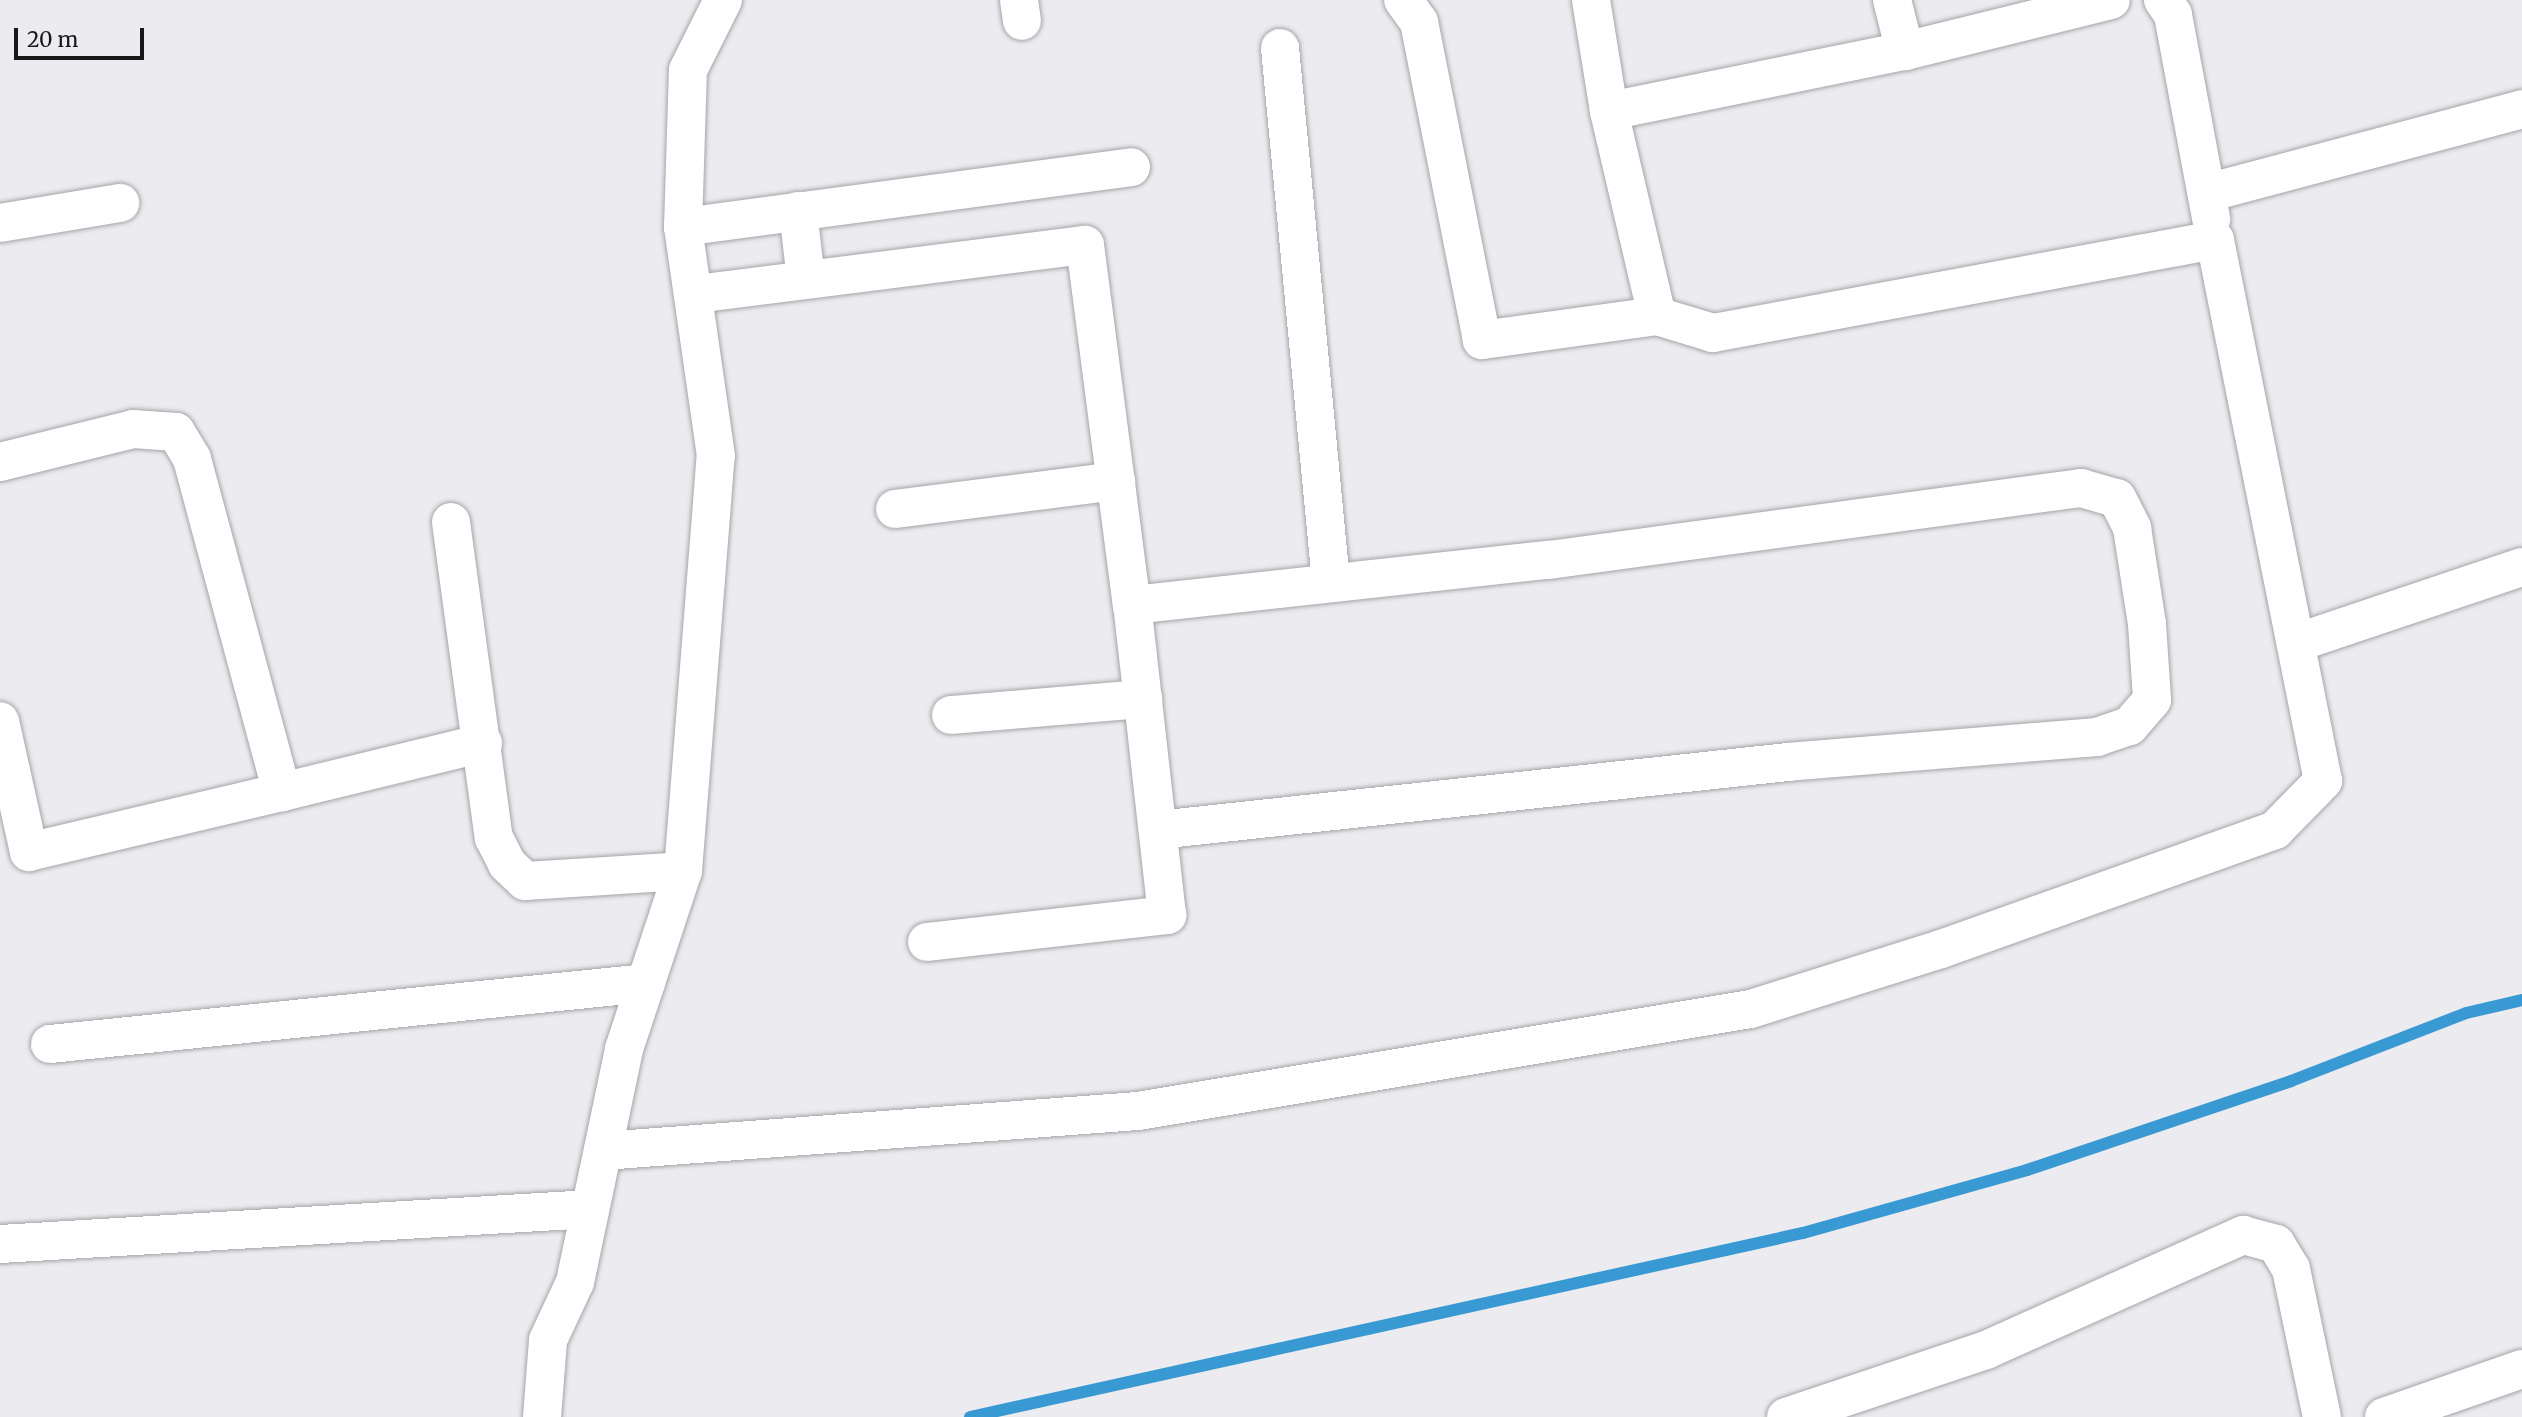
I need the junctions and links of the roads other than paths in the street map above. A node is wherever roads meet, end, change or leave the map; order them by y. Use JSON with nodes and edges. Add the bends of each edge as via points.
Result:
{"nodes":[{"id":1,"x":723,"y":0,"type":"edge"},
{"id":2,"x":1403,"y":0,"type":"edge"},
{"id":3,"x":1591,"y":0,"type":"edge"},
{"id":4,"x":1892,"y":0,"type":"edge"},
{"id":5,"x":2111,"y":0,"type":"edge"},
{"id":6,"x":2163,"y":0,"type":"edge"},
{"id":7,"x":1280,"y":48,"type":"dead end"},
{"id":8,"x":1905,"y":51,"type":"junction"},
{"id":9,"x":2522,"y":109,"type":"edge"},
{"id":10,"x":1609,"y":111,"type":"junction"},
{"id":11,"x":1131,"y":167,"type":"dead end"},
{"id":12,"x":2207,"y":193,"type":"junction"},
{"id":13,"x":120,"y":203,"type":"dead end"},
{"id":14,"x":798,"y":211,"type":"junction"},
{"id":15,"x":0,"y":223,"type":"edge"},
{"id":16,"x":683,"y":227,"type":"junction"},
{"id":17,"x":2215,"y":240,"type":"junction"},
{"id":18,"x":806,"y":280,"type":"junction"},
{"id":19,"x":696,"y":294,"type":"junction"},
{"id":20,"x":1657,"y":316,"type":"junction"},
{"id":21,"x":0,"y":462,"type":"edge"},
{"id":22,"x":1116,"y":481,"type":"junction"},
{"id":23,"x":895,"y":509,"type":"dead end"},
{"id":24,"x":452,"y":522,"type":"dead end"},
{"id":25,"x":2522,"y":567,"type":"edge"},
{"id":26,"x":1331,"y":583,"type":"junction"},
{"id":27,"x":1132,"y":605,"type":"junction"},
{"id":28,"x":2296,"y":643,"type":"junction"},
{"id":29,"x":1143,"y":699,"type":"junction"},
{"id":30,"x":951,"y":715,"type":"dead end"},
{"id":31,"x":0,"y":721,"type":"edge"},
{"id":32,"x":482,"y":743,"type":"junction"},
{"id":33,"x":282,"y":792,"type":"junction"},
{"id":34,"x":1158,"y":830,"type":"junction"},
{"id":35,"x":683,"y":871,"type":"junction"},
{"id":36,"x":927,"y":942,"type":"dead end"},
{"id":37,"x":646,"y":983,"type":"junction"},
{"id":38,"x":50,"y":1044,"type":"dead end"},
{"id":39,"x":603,"y":1151,"type":"junction"},
{"id":40,"x":587,"y":1225,"type":"junction"},
{"id":41,"x":0,"y":1244,"type":"edge"},
{"id":42,"x":2522,"y":1369,"type":"edge"},
{"id":43,"x":542,"y":1417,"type":"edge"},
{"id":44,"x":1786,"y":1417,"type":"edge"},
{"id":45,"x":2322,"y":1417,"type":"edge"},
{"id":46,"x":2384,"y":1417,"type":"edge"}],
"edges":[{"from":1,"to":16,"type":"street","via":[[688,70]]},
{"from":2,"to":20,"type":"street","via":[[1419,22],[1482,340]]},
{"from":3,"to":10,"type":"street"},
{"from":4,"to":8,"type":"street"},
{"from":5,"to":8,"type":"street"},
{"from":6,"to":12,"type":"street","via":[[2173,15]]},
{"from":7,"to":26,"type":"street"},
{"from":8,"to":10,"type":"street"},
{"from":9,"to":12,"type":"street"},
{"from":10,"to":20,"type":"street"},
{"from":11,"to":14,"type":"street"},
{"from":12,"to":17,"type":"street"},
{"from":13,"to":15,"type":"street"},
{"from":14,"to":16,"type":"street"},
{"from":14,"to":18,"type":"street"},
{"from":16,"to":19,"type":"street"},
{"from":17,"to":20,"type":"street","via":[[1713,333]]},
{"from":17,"to":28,"type":"street"},
{"from":18,"to":19,"type":"street"},
{"from":18,"to":22,"type":"street","via":[[1084,245]]},
{"from":19,"to":35,"type":"street","via":[[716,456]]},
{"from":21,"to":33,"type":"street","via":[[134,429],[176,432],[192,459]]},
{"from":22,"to":23,"type":"street"},
{"from":22,"to":27,"type":"street"},
{"from":24,"to":32,"type":"street"},
{"from":25,"to":28,"type":"street"},
{"from":26,"to":27,"type":"street"},
{"from":26,"to":34,"type":"street","via":[[1549,560],[2081,488],[2117,498],[2132,528],[2147,624],[2152,700],[2129,726],[2097,737],[1788,762]]},
{"from":27,"to":29,"type":"street"},
{"from":28,"to":39,"type":"street","via":[[2323,781],[2275,830],[1941,949],[1751,1009],[1138,1111]]},
{"from":29,"to":30,"type":"street"},
{"from":29,"to":34,"type":"street"},
{"from":31,"to":33,"type":"street","via":[[29,852]]},
{"from":32,"to":33,"type":"street"},
{"from":32,"to":35,"type":"street","via":[[494,838],[507,864],[525,881]]},
{"from":34,"to":36,"type":"street","via":[[1167,915]]},
{"from":35,"to":37,"type":"street"},
{"from":37,"to":38,"type":"street"},
{"from":37,"to":39,"type":"street","via":[[624,1049]]},
{"from":39,"to":40,"type":"street"},
{"from":40,"to":41,"type":"street"},
{"from":40,"to":43,"type":"street","via":[[575,1282],[548,1340]]},
{"from":42,"to":46,"type":"street"},
{"from":44,"to":45,"type":"street","via":[[1986,1350],[2243,1236],[2276,1244],[2291,1269]]}]}
